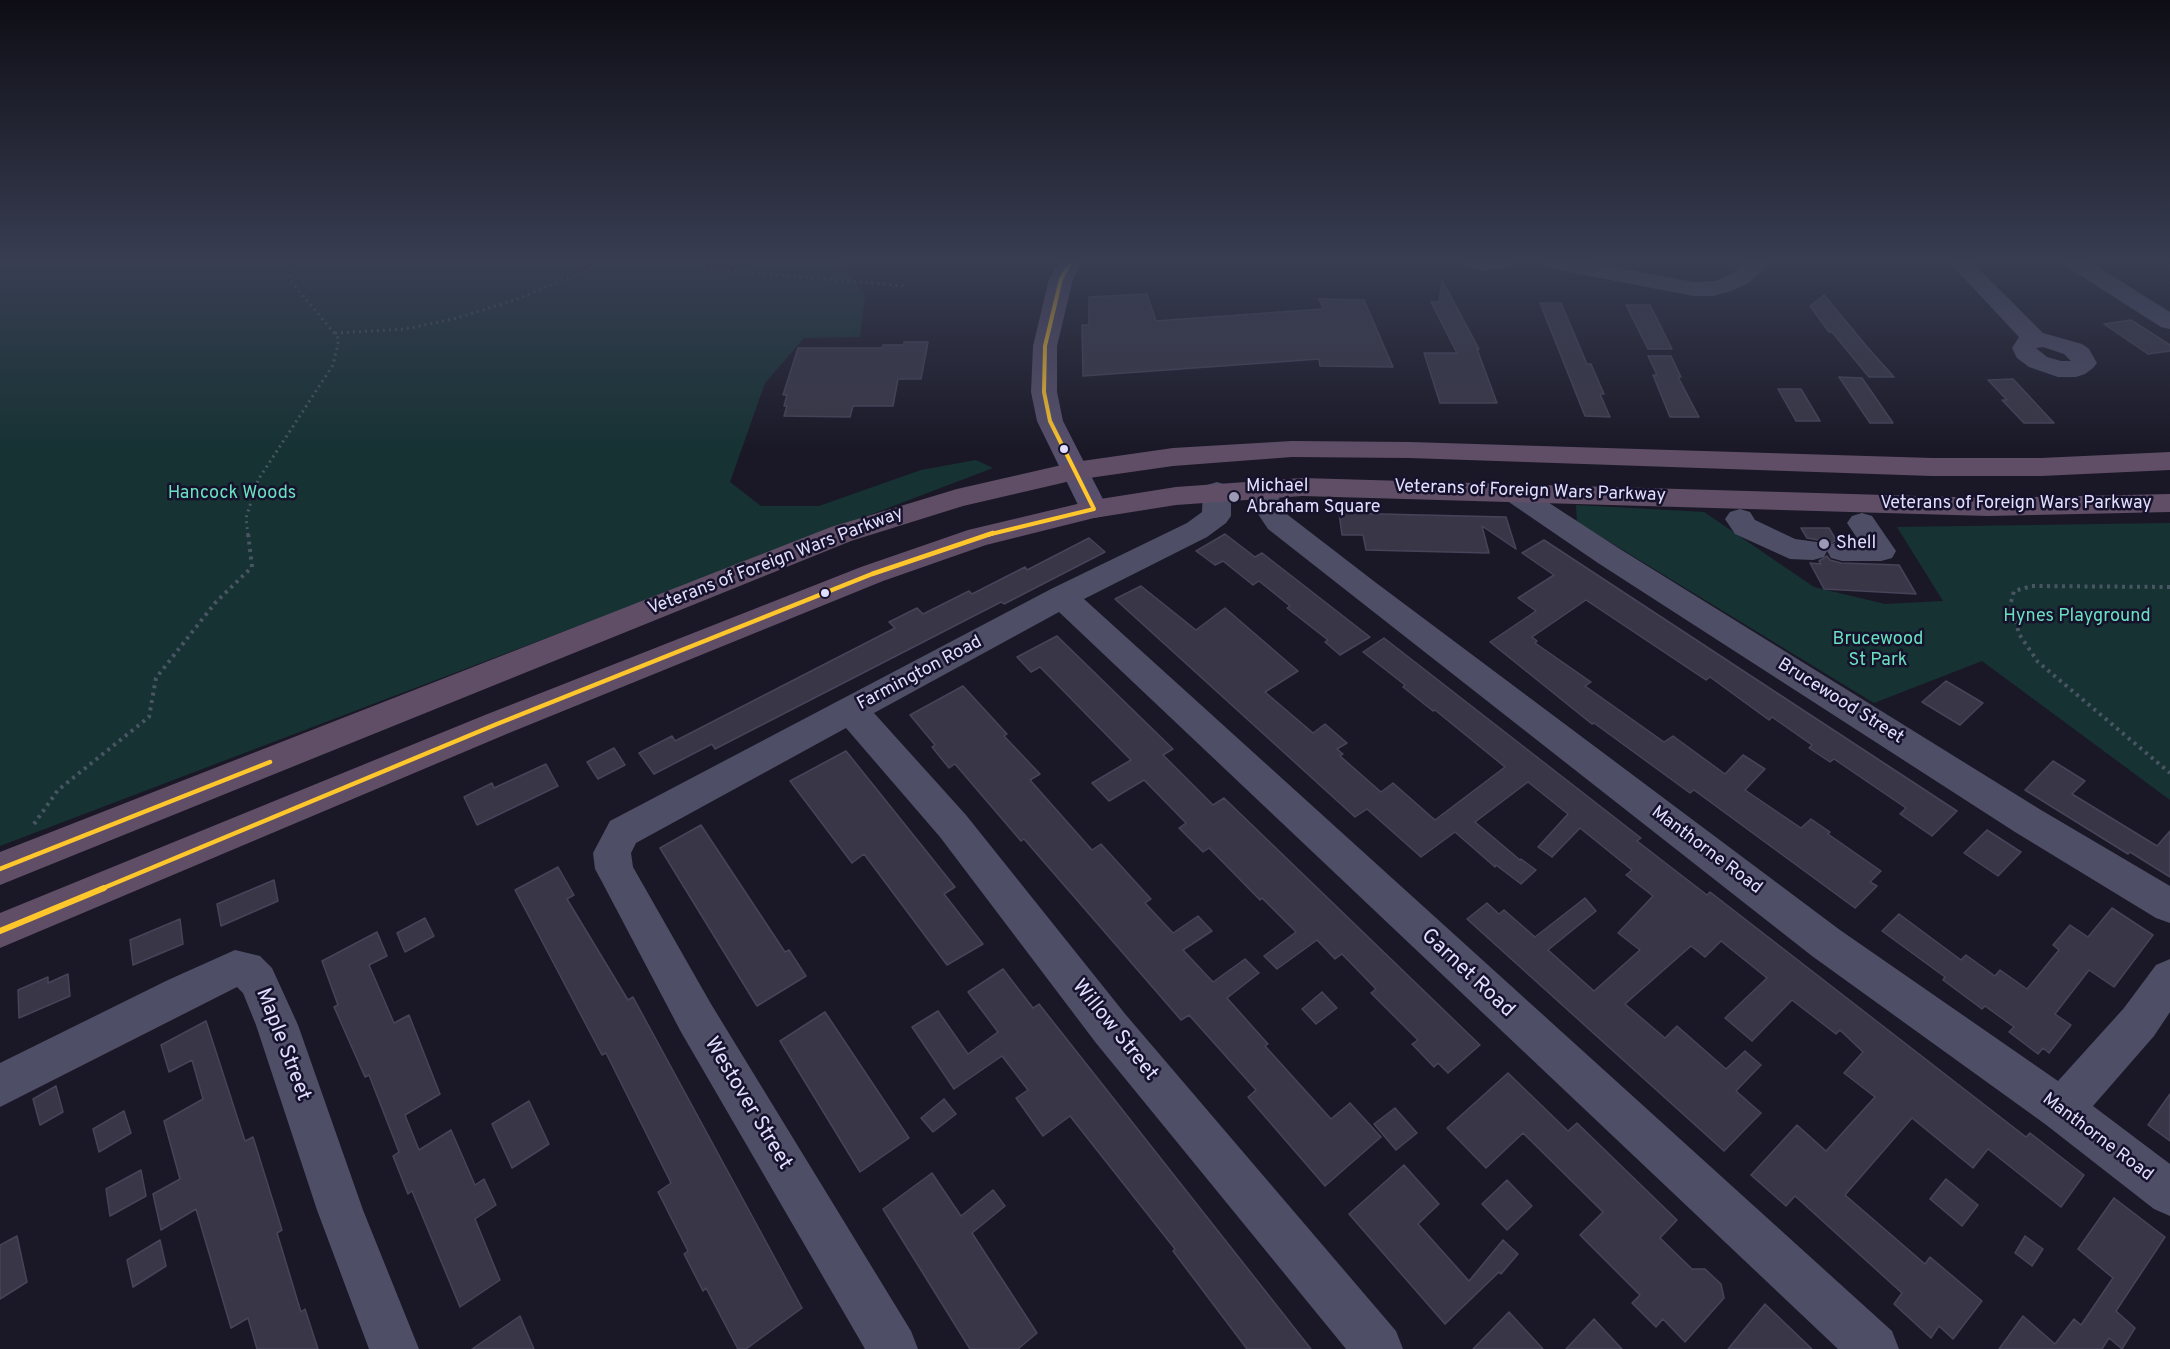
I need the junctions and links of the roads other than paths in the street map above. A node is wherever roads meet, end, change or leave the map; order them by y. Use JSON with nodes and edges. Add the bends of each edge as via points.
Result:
{"nodes":[{"id":1,"x":1050,"y":325,"type":"edge"},
{"id":2,"x":2021,"y":325,"type":"edge"},
{"id":3,"x":2036,"y":340,"type":"dead end"},
{"id":4,"x":1611,"y":457,"type":"junction"},
{"id":5,"x":2170,"y":461,"type":"edge"},
{"id":6,"x":1076,"y":471,"type":"junction"},
{"id":7,"x":1264,"y":488,"type":"junction"},
{"id":8,"x":1217,"y":491,"type":"junction"},
{"id":9,"x":1513,"y":492,"type":"junction"},
{"id":10,"x":1624,"y":495,"type":"junction"},
{"id":11,"x":2170,"y":503,"type":"edge"},
{"id":12,"x":1094,"y":509,"type":"junction"},
{"id":13,"x":1740,"y":519,"type":"dead end"},
{"id":14,"x":1862,"y":523,"type":"dead end"},
{"id":15,"x":1813,"y":550,"type":"dead end"},
{"id":16,"x":1842,"y":551,"type":"dead end"},
{"id":17,"x":1062,"y":597,"type":"junction"},
{"id":18,"x":851,"y":711,"type":"junction"},
{"id":19,"x":612,"y":853,"type":"joint"},
{"id":20,"x":0,"y":869,"type":"edge"},
{"id":21,"x":2170,"y":906,"type":"edge"},
{"id":22,"x":0,"y":930,"type":"edge"},
{"id":23,"x":2170,"y":978,"type":"edge"},
{"id":24,"x":0,"y":1086,"type":"edge"},
{"id":25,"x":2061,"y":1109,"type":"junction"},
{"id":26,"x":2170,"y":1193,"type":"edge"},
{"id":27,"x":394,"y":1349,"type":"edge"},
{"id":28,"x":893,"y":1349,"type":"edge"},
{"id":29,"x":1378,"y":1349,"type":"edge"},
{"id":30,"x":1874,"y":1349,"type":"edge"}],
"edges":[{"from":1,"to":6,"type":"main road","via":[[1044,392],[1050,421]]},
{"from":2,"to":3,"type":"street"},
{"from":4,"to":5,"type":"highway","name":"Veterans of Foreign Wars Parkway","via":[[1969,468]]},
{"from":4,"to":6,"type":"highway","name":"Veterans of Foreign Wars Parkway","via":[[1292,449],[1187,456]]},
{"from":4,"to":10,"type":"highway"},
{"from":6,"to":12,"type":"main road"},
{"from":6,"to":20,"type":"highway","name":"Veterans of Foreign Wars Parkway","via":[[957,498],[842,534]]},
{"from":7,"to":8,"type":"highway","name":"Veterans of Foreign Wars Parkway"},
{"from":7,"to":9,"type":"highway","name":"Veterans of Foreign Wars Parkway"},
{"from":7,"to":25,"type":"street","name":"Manthorne Road","via":[[1266,505],[1278,522],[1364,590],[1826,943]]},
{"from":8,"to":12,"type":"highway","name":"Veterans of Foreign Wars Parkway"},
{"from":8,"to":17,"type":"street","name":"Farmington Road","via":[[1216,516],[1211,521]]},
{"from":9,"to":10,"type":"highway","name":"Veterans of Foreign Wars Parkway"},
{"from":9,"to":21,"type":"street","name":"Brucewood Street","via":[[2028,821]]},
{"from":10,"to":11,"type":"highway","name":"Veterans of Foreign Wars Parkway","via":[[1988,507]]},
{"from":12,"to":22,"type":"highway","name":"Veterans of Foreign Wars Parkway","via":[[965,541],[860,578]]},
{"from":13,"to":15,"type":"street","via":[[1746,527],[1790,549]]},
{"from":14,"to":16,"type":"street","via":[[1881,551]]},
{"from":17,"to":18,"type":"street","name":"Farmington Road"},
{"from":17,"to":30,"type":"street","name":"Garnet Road"},
{"from":18,"to":19,"type":"street","name":"Farmington Road","via":[[623,832]]},
{"from":18,"to":29,"type":"street","name":"Willow Street","via":[[953,826],[1111,1029]]},
{"from":19,"to":28,"type":"street","name":"Westover Street","via":[[614,869],[696,1018]]},
{"from":23,"to":25,"type":"street","via":[[2139,1022]]},
{"from":24,"to":27,"type":"street","name":"Maple Street","via":[[182,993],[235,969],[246,969],[258,981],[277,1024],[340,1210]]},
{"from":25,"to":26,"type":"street","name":"Manthorne Road"}]}
